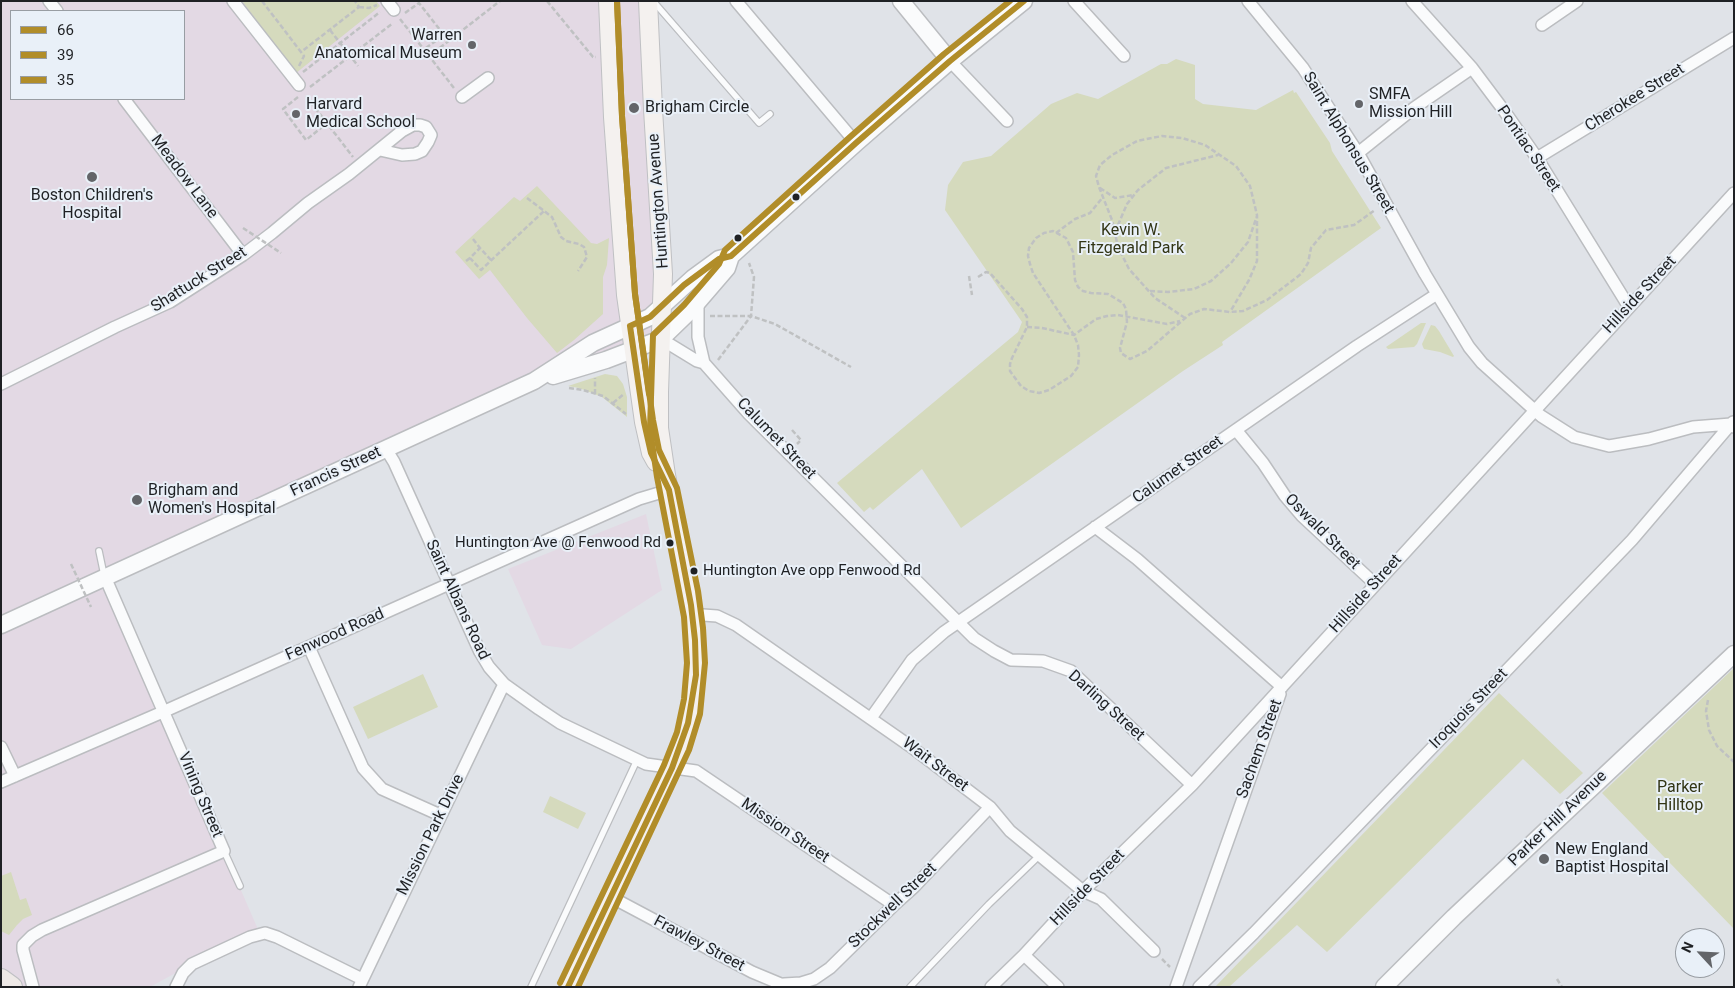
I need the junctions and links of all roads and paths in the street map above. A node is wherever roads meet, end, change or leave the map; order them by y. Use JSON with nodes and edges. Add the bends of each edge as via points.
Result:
{"nodes":[{"id":1,"x":233,"y":1,"type":"edge"},
{"id":2,"x":262,"y":1,"type":"edge"},
{"id":3,"x":355,"y":1,"type":"edge"},
{"id":4,"x":500,"y":1,"type":"edge"},
{"id":5,"x":546,"y":1,"type":"edge"},
{"id":6,"x":608,"y":1,"type":"edge"},
{"id":7,"x":648,"y":1,"type":"edge"},
{"id":8,"x":653,"y":1,"type":"edge"},
{"id":9,"x":736,"y":1,"type":"edge"},
{"id":10,"x":902,"y":1,"type":"edge"},
{"id":11,"x":1024,"y":1,"type":"edge"},
{"id":12,"x":1074,"y":1,"type":"edge"},
{"id":13,"x":1248,"y":1,"type":"edge"},
{"id":14,"x":1412,"y":1,"type":"edge"},
{"id":15,"x":1577,"y":1,"type":"edge"},
{"id":16,"x":374,"y":7,"type":"dead end"},
{"id":17,"x":359,"y":8,"type":"junction"},
{"id":18,"x":393,"y":9,"type":"edge"},
{"id":19,"x":1542,"y":25,"type":"dead end"},
{"id":20,"x":330,"y":30,"type":"junction"},
{"id":21,"x":1734,"y":38,"type":"edge"},
{"id":22,"x":340,"y":43,"type":"junction"},
{"id":23,"x":423,"y":50,"type":"junction"},
{"id":24,"x":301,"y":52,"type":"junction"},
{"id":25,"x":350,"y":55,"type":"junction"},
{"id":26,"x":1124,"y":56,"type":"dead end"},
{"id":27,"x":428,"y":57,"type":"junction"},
{"id":28,"x":599,"y":57,"type":"dead end"},
{"id":29,"x":950,"y":61,"type":"junction"},
{"id":30,"x":358,"y":66,"type":"dead end"},
{"id":31,"x":1472,"y":68,"type":"junction"},
{"id":32,"x":488,"y":78,"type":"dead end"},
{"id":33,"x":298,"y":81,"type":"junction"},
{"id":34,"x":462,"y":97,"type":"joint"},
{"id":35,"x":125,"y":100,"type":"edge"},
{"id":36,"x":770,"y":114,"type":"dead end"},
{"id":37,"x":1007,"y":121,"type":"dead end"},
{"id":38,"x":326,"y":124,"type":"junction"},
{"id":39,"x":856,"y":143,"type":"junction"},
{"id":40,"x":380,"y":150,"type":"dead end"},
{"id":41,"x":1358,"y":153,"type":"junction"},
{"id":42,"x":1218,"y":155,"type":"junction"},
{"id":43,"x":1537,"y":158,"type":"junction"},
{"id":44,"x":360,"y":166,"type":"junction"},
{"id":45,"x":1099,"y":187,"type":"junction"},
{"id":46,"x":1734,"y":194,"type":"edge"},
{"id":47,"x":1134,"y":195,"type":"junction"},
{"id":48,"x":1103,"y":197,"type":"junction"},
{"id":49,"x":528,"y":198,"type":"dead end"},
{"id":50,"x":544,"y":211,"type":"junction"},
{"id":51,"x":1373,"y":211,"type":"dead end"},
{"id":52,"x":1257,"y":214,"type":"junction"},
{"id":53,"x":243,"y":228,"type":"dead end"},
{"id":54,"x":1056,"y":233,"type":"junction"},
{"id":55,"x":1114,"y":234,"type":"junction"},
{"id":56,"x":473,"y":239,"type":"dead end"},
{"id":57,"x":480,"y":248,"type":"junction"},
{"id":58,"x":281,"y":253,"type":"dead end"},
{"id":59,"x":243,"y":254,"type":"junction"},
{"id":60,"x":731,"y":256,"type":"junction"},
{"id":61,"x":470,"y":258,"type":"junction"},
{"id":62,"x":491,"y":260,"type":"junction"},
{"id":63,"x":466,"y":261,"type":"dead end"},
{"id":64,"x":748,"y":263,"type":"dead end"},
{"id":65,"x":578,"y":271,"type":"dead end"},
{"id":66,"x":969,"y":276,"type":"dead end"},
{"id":67,"x":978,"y":277,"type":"dead end"},
{"id":68,"x":1148,"y":291,"type":"junction"},
{"id":69,"x":1437,"y":294,"type":"junction"},
{"id":70,"x":972,"y":295,"type":"dead end"},
{"id":71,"x":698,"y":300,"type":"junction"},
{"id":72,"x":663,"y":304,"type":"junction"},
{"id":73,"x":1629,"y":307,"type":"junction"},
{"id":74,"x":1230,"y":312,"type":"junction"},
{"id":75,"x":708,"y":316,"type":"dead end"},
{"id":76,"x":751,"y":316,"type":"junction"},
{"id":77,"x":1127,"y":317,"type":"junction"},
{"id":78,"x":1185,"y":318,"type":"junction"},
{"id":79,"x":1182,"y":321,"type":"junction"},
{"id":80,"x":630,"y":326,"type":"junction"},
{"id":81,"x":1027,"y":327,"type":"junction"},
{"id":82,"x":1074,"y":335,"type":"junction"},
{"id":83,"x":661,"y":339,"type":"junction"},
{"id":84,"x":633,"y":349,"type":"junction"},
{"id":85,"x":717,"y":362,"type":"dead end"},
{"id":86,"x":704,"y":363,"type":"junction"},
{"id":87,"x":851,"y":367,"type":"dead end"},
{"id":88,"x":596,"y":376,"type":"dead end"},
{"id":89,"x":534,"y":381,"type":"junction"},
{"id":90,"x":1,"y":384,"type":"edge"},
{"id":91,"x":562,"y":387,"type":"dead end"},
{"id":92,"x":625,"y":393,"type":"dead end"},
{"id":93,"x":595,"y":394,"type":"junction"},
{"id":94,"x":613,"y":403,"type":"junction"},
{"id":95,"x":1535,"y":410,"type":"junction"},
{"id":96,"x":626,"y":414,"type":"dead end"},
{"id":97,"x":1733,"y":424,"type":"edge"},
{"id":98,"x":792,"y":430,"type":"dead end"},
{"id":99,"x":1236,"y":430,"type":"junction"},
{"id":100,"x":801,"y":440,"type":"dead end"},
{"id":101,"x":386,"y":449,"type":"junction"},
{"id":102,"x":669,"y":490,"type":"junction"},
{"id":103,"x":1095,"y":527,"type":"junction"},
{"id":104,"x":99,"y":551,"type":"dead end"},
{"id":105,"x":71,"y":564,"type":"dead end"},
{"id":106,"x":105,"y":577,"type":"junction"},
{"id":107,"x":448,"y":584,"type":"junction"},
{"id":108,"x":1375,"y":584,"type":"junction"},
{"id":109,"x":91,"y":607,"type":"dead end"},
{"id":110,"x":693,"y":616,"type":"junction"},
{"id":111,"x":958,"y":622,"type":"junction"},
{"id":112,"x":1,"y":625,"type":"edge"},
{"id":113,"x":308,"y":647,"type":"junction"},
{"id":114,"x":1729,"y":656,"type":"edge"},
{"id":115,"x":504,"y":684,"type":"junction"},
{"id":116,"x":1282,"y":687,"type":"junction"},
{"id":117,"x":1708,"y":698,"type":"dead end"},
{"id":118,"x":164,"y":712,"type":"junction"},
{"id":119,"x":871,"y":718,"type":"junction"},
{"id":120,"x":1,"y":747,"type":"edge"},
{"id":121,"x":637,"y":760,"type":"junction"},
{"id":122,"x":1734,"y":762,"type":"edge"},
{"id":123,"x":672,"y":768,"type":"junction"},
{"id":124,"x":15,"y":776,"type":"junction"},
{"id":125,"x":1,"y":782,"type":"edge"},
{"id":126,"x":1192,"y":785,"type":"junction"},
{"id":127,"x":990,"y":807,"type":"junction"},
{"id":128,"x":440,"y":815,"type":"junction"},
{"id":129,"x":224,"y":851,"type":"junction"},
{"id":130,"x":1040,"y":855,"type":"junction"},
{"id":131,"x":240,"y":886,"type":"dead end"},
{"id":132,"x":1083,"y":891,"type":"junction"},
{"id":133,"x":612,"y":897,"type":"junction"},
{"id":134,"x":894,"y":905,"type":"junction"},
{"id":135,"x":1154,"y":951,"type":"dead end"},
{"id":136,"x":1024,"y":955,"type":"junction"},
{"id":137,"x":1,"y":979,"type":"edge"},
{"id":138,"x":1557,"y":979,"type":"dead end"},
{"id":139,"x":361,"y":983,"type":"edge"},
{"id":140,"x":786,"y":985,"type":"edge"},
{"id":141,"x":12,"y":987,"type":"edge"},
{"id":142,"x":33,"y":987,"type":"edge"},
{"id":143,"x":176,"y":987,"type":"edge"},
{"id":144,"x":531,"y":987,"type":"edge"},
{"id":145,"x":568,"y":987,"type":"edge"},
{"id":146,"x":910,"y":987,"type":"edge"},
{"id":147,"x":991,"y":987,"type":"edge"},
{"id":148,"x":1058,"y":987,"type":"edge"},
{"id":149,"x":1176,"y":987,"type":"edge"},
{"id":150,"x":1199,"y":987,"type":"edge"},
{"id":151,"x":1384,"y":987,"type":"edge"},
{"id":152,"x":1562,"y":987,"type":"edge"}],
"edges":[{"from":1,"to":33,"type":"street"},
{"from":2,"to":24,"type":"path"},
{"from":3,"to":17,"type":"path"},
{"from":4,"to":27,"type":"path"},
{"from":5,"to":28,"type":"path","via":[[593,58]]},
{"from":6,"to":80,"type":"main road","name":"Huntington Avenue","via":[[614,129]]},
{"from":7,"to":72,"type":"main road","name":"Huntington Avenue"},
{"from":8,"to":36,"type":"lane","via":[[759,123]]},
{"from":9,"to":39,"type":"street"},
{"from":10,"to":29,"type":"main road"},
{"from":11,"to":29,"type":"main road"},
{"from":12,"to":26,"type":"street"},
{"from":13,"to":41,"type":"street","name":"Saint Alphonsus Street","via":[[1303,68]]},
{"from":14,"to":31,"type":"street","name":"Pontiac Street"},
{"from":15,"to":19,"type":"street"},
{"from":16,"to":17,"type":"path"},
{"from":17,"to":20,"type":"path"},
{"from":18,"to":22,"type":"path"},
{"from":18,"to":23,"type":"path"},
{"from":18,"to":23,"type":"path","via":[[419,3],[444,35]]},
{"from":18,"to":25,"type":"path"},
{"from":20,"to":22,"type":"path"},
{"from":20,"to":24,"type":"path"},
{"from":21,"to":43,"type":"street","name":"Cherokee Street"},
{"from":22,"to":25,"type":"path"},
{"from":22,"to":33,"type":"path"},
{"from":23,"to":27,"type":"path"},
{"from":24,"to":33,"type":"path","via":[[304,56]]},
{"from":25,"to":30,"type":"path"},
{"from":25,"to":33,"type":"path"},
{"from":27,"to":34,"type":"path"},
{"from":29,"to":37,"type":"street"},
{"from":29,"to":39,"type":"main road"},
{"from":31,"to":41,"type":"street","via":[[1414,108]]},
{"from":31,"to":43,"type":"street","name":"Pontiac Street"},
{"from":32,"to":34,"type":"street"},
{"from":33,"to":38,"type":"path"},
{"from":33,"to":38,"type":"path","via":[[282,109],[306,140]]},
{"from":35,"to":59,"type":"street","name":"Meadow Lane"},
{"from":38,"to":44,"type":"path"},
{"from":39,"to":60,"type":"main road"},
{"from":40,"to":44,"type":"street","name":"Shattuck Street"},
{"from":41,"to":69,"type":"street","name":"Saint Alphonsus Street"},
{"from":42,"to":45,"type":"path","via":[[1205,146],[1182,138],[1162,136],[1136,142],[1112,154],[1100,165],[1096,176]]},
{"from":42,"to":47,"type":"path","via":[[1166,168]]},
{"from":42,"to":52,"type":"path","via":[[1236,166],[1250,186]]},
{"from":43,"to":73,"type":"street","name":"Pontiac Street"},
{"from":44,"to":59,"type":"street","name":"Shattuck Street"},
{"from":45,"to":47,"type":"path","via":[[1115,198]]},
{"from":45,"to":48,"type":"path"},
{"from":46,"to":73,"type":"street","name":"Hillside Street"},
{"from":47,"to":55,"type":"path"},
{"from":48,"to":54,"type":"path","via":[[1090,213]]},
{"from":48,"to":55,"type":"path"},
{"from":49,"to":50,"type":"path"},
{"from":50,"to":62,"type":"path"},
{"from":50,"to":65,"type":"path","via":[[552,218],[561,237],[584,247],[587,258]]},
{"from":51,"to":74,"type":"path","via":[[1354,225],[1326,230],[1311,248],[1308,263],[1301,274],[1251,309]]},
{"from":52,"to":68,"type":"path","via":[[1248,242],[1211,281],[1194,289]]},
{"from":52,"to":74,"type":"path","via":[[1257,261]]},
{"from":53,"to":58,"type":"path","bridge":true},
{"from":54,"to":77,"type":"path","via":[[1066,238],[1073,252],[1078,287],[1083,291],[1116,297],[1123,303]]},
{"from":54,"to":82,"type":"path","via":[[1044,233],[1036,238],[1028,256],[1033,273]]},
{"from":55,"to":68,"type":"path","via":[[1129,270]]},
{"from":56,"to":57,"type":"path"},
{"from":57,"to":61,"type":"path"},
{"from":57,"to":62,"type":"path"},
{"from":59,"to":90,"type":"street","name":"Shattuck Street","via":[[170,302]]},
{"from":60,"to":71,"type":"main road","via":[[728,268]]},
{"from":60,"to":72,"type":"main road","name":"Francis Street","via":[[719,259]]},
{"from":61,"to":62,"type":"path","via":[[481,270]]},
{"from":61,"to":63,"type":"path"},
{"from":64,"to":76,"type":"path","via":[[754,276]]},
{"from":66,"to":70,"type":"path"},
{"from":67,"to":81,"type":"path","via":[[986,272],[990,274],[1028,317]]},
{"from":68,"to":78,"type":"path"},
{"from":69,"to":95,"type":"street","via":[[1471,350]]},
{"from":69,"to":99,"type":"street","name":"Calumet Street"},
{"from":71,"to":83,"type":"main road"},
{"from":71,"to":86,"type":"street","via":[[698,337]]},
{"from":72,"to":80,"type":"main road","name":"Francis Street","via":[[650,317]]},
{"from":72,"to":83,"type":"main road","name":"Huntington Avenue"},
{"from":73,"to":95,"type":"street","name":"Hillside Street"},
{"from":74,"to":78,"type":"path","via":[[1204,309]]},
{"from":75,"to":76,"type":"path"},
{"from":76,"to":85,"type":"path"},
{"from":76,"to":87,"type":"path","via":[[775,324]]},
{"from":77,"to":79,"type":"path","via":[[1167,324]]},
{"from":77,"to":79,"type":"path","via":[[1120,348],[1130,360]]},
{"from":77,"to":82,"type":"path","via":[[1118,315],[1096,319]]},
{"from":78,"to":79,"type":"path"},
{"from":80,"to":84,"type":"main road","name":"Huntington Avenue"},
{"from":80,"to":89,"type":"main road","name":"Francis Street","via":[[593,343]]},
{"from":81,"to":82,"type":"path"},
{"from":81,"to":82,"type":"path","via":[[1012,358],[1010,371],[1021,386],[1039,393],[1060,384],[1078,367],[1078,344]]},
{"from":83,"to":84,"type":"main road","name":"Francis Street"},
{"from":83,"to":86,"type":"street","name":"Calumet Street"},
{"from":83,"to":102,"type":"main road","name":"Huntington Avenue","via":[[659,422]]},
{"from":84,"to":89,"type":"main road","name":"Francis Street"},
{"from":84,"to":102,"type":"main road","name":"Huntington Avenue","via":[[644,422],[652,453]]},
{"from":86,"to":111,"type":"street","name":"Calumet Street","via":[[749,414]]},
{"from":88,"to":93,"type":"path"},
{"from":89,"to":101,"type":"main road","name":"Francis Street"},
{"from":91,"to":93,"type":"path"},
{"from":92,"to":94,"type":"path"},
{"from":93,"to":94,"type":"path"},
{"from":94,"to":96,"type":"path"},
{"from":95,"to":97,"type":"street","via":[[1574,437],[1609,446],[1693,428]]},
{"from":95,"to":108,"type":"street","name":"Hillside Street"},
{"from":97,"to":150,"type":"street","name":"Iroquois Street","via":[[1632,540]]},
{"from":98,"to":100,"type":"path"},
{"from":99,"to":103,"type":"street","name":"Calumet Street"},
{"from":99,"to":108,"type":"street","name":"Oswald Street","via":[[1302,516]]},
{"from":101,"to":106,"type":"main road","name":"Francis Street"},
{"from":101,"to":107,"type":"street","name":"Saint Albans Road"},
{"from":102,"to":107,"type":"street","name":"Fenwood Road","via":[[639,499]]},
{"from":102,"to":110,"type":"main road","name":"Huntington Avenue"},
{"from":103,"to":111,"type":"street","name":"Calumet Street"},
{"from":103,"to":116,"type":"street","name":"Sachem Street","via":[[1137,559]]},
{"from":104,"to":106,"type":"lane"},
{"from":105,"to":109,"type":"path","bridge":true},
{"from":106,"to":112,"type":"main road","name":"Francis Street"},
{"from":106,"to":118,"type":"street","name":"Vining Street"},
{"from":107,"to":113,"type":"street","name":"Fenwood Road"},
{"from":107,"to":115,"type":"street","name":"Saint Albans Road","via":[[480,652]]},
{"from":108,"to":116,"type":"street","name":"Hillside Street"},
{"from":110,"to":119,"type":"street","name":"Wait Street","via":[[717,616],[731,622]]},
{"from":110,"to":123,"type":"main road","name":"Huntington Avenue","via":[[696,663],[693,700],[685,735]]},
{"from":111,"to":119,"type":"street","via":[[912,660]]},
{"from":111,"to":126,"type":"street","name":"Darling Street","via":[[974,638],[1011,660],[1043,660],[1071,670]]},
{"from":113,"to":118,"type":"street","name":"Fenwood Road"},
{"from":113,"to":128,"type":"street","via":[[363,768],[382,789]]},
{"from":114,"to":151,"type":"main road","name":"Parker Hill Avenue"},
{"from":115,"to":121,"type":"street","name":"Saint Albans Road","via":[[560,722]]},
{"from":115,"to":128,"type":"street","name":"Mission Park Drive"},
{"from":116,"to":126,"type":"street","name":"Hillside Street"},
{"from":116,"to":149,"type":"street","name":"Sachem Street"},
{"from":117,"to":122,"type":"path","via":[[1709,730],[1717,746]]},
{"from":118,"to":124,"type":"street","name":"Fenwood Road"},
{"from":118,"to":129,"type":"street","name":"Vining Street"},
{"from":119,"to":127,"type":"street","name":"Wait Street"},
{"from":120,"to":124,"type":"street"},
{"from":121,"to":123,"type":"street","name":"Saint Albans Road"},
{"from":121,"to":144,"type":"lane"},
{"from":123,"to":133,"type":"main road","name":"Huntington Avenue"},
{"from":123,"to":134,"type":"street","name":"Mission Street","via":[[696,770]]},
{"from":124,"to":125,"type":"street","name":"Fenwood Road"},
{"from":126,"to":132,"type":"street","name":"Hillside Street"},
{"from":127,"to":130,"type":"street","name":"Wait Street","via":[[1010,831]]},
{"from":127,"to":134,"type":"street","name":"Stockwell Street"},
{"from":128,"to":139,"type":"street","name":"Mission Park Drive"},
{"from":129,"to":131,"type":"lane"},
{"from":129,"to":142,"type":"street","name":"Vining Street","via":[[28,939],[23,945],[24,958]]},
{"from":130,"to":132,"type":"street","name":"Wait Street"},
{"from":130,"to":146,"type":"lane"},
{"from":132,"to":135,"type":"street","name":"Wait Street","via":[[1101,899]]},
{"from":132,"to":136,"type":"street","name":"Hillside Street"},
{"from":133,"to":140,"type":"street","name":"Frawley Street","via":[[752,972]]},
{"from":133,"to":145,"type":"main road","name":"Huntington Avenue"},
{"from":134,"to":140,"type":"street","name":"Stockwell Street","via":[[822,974],[802,983]]},
{"from":136,"to":147,"type":"street","name":"Hillside Street"},
{"from":136,"to":148,"type":"street"},
{"from":137,"to":141,"type":"highway"},
{"from":138,"to":152,"type":"path"},
{"from":139,"to":143,"type":"street","via":[[265,933],[192,964]]}]}
